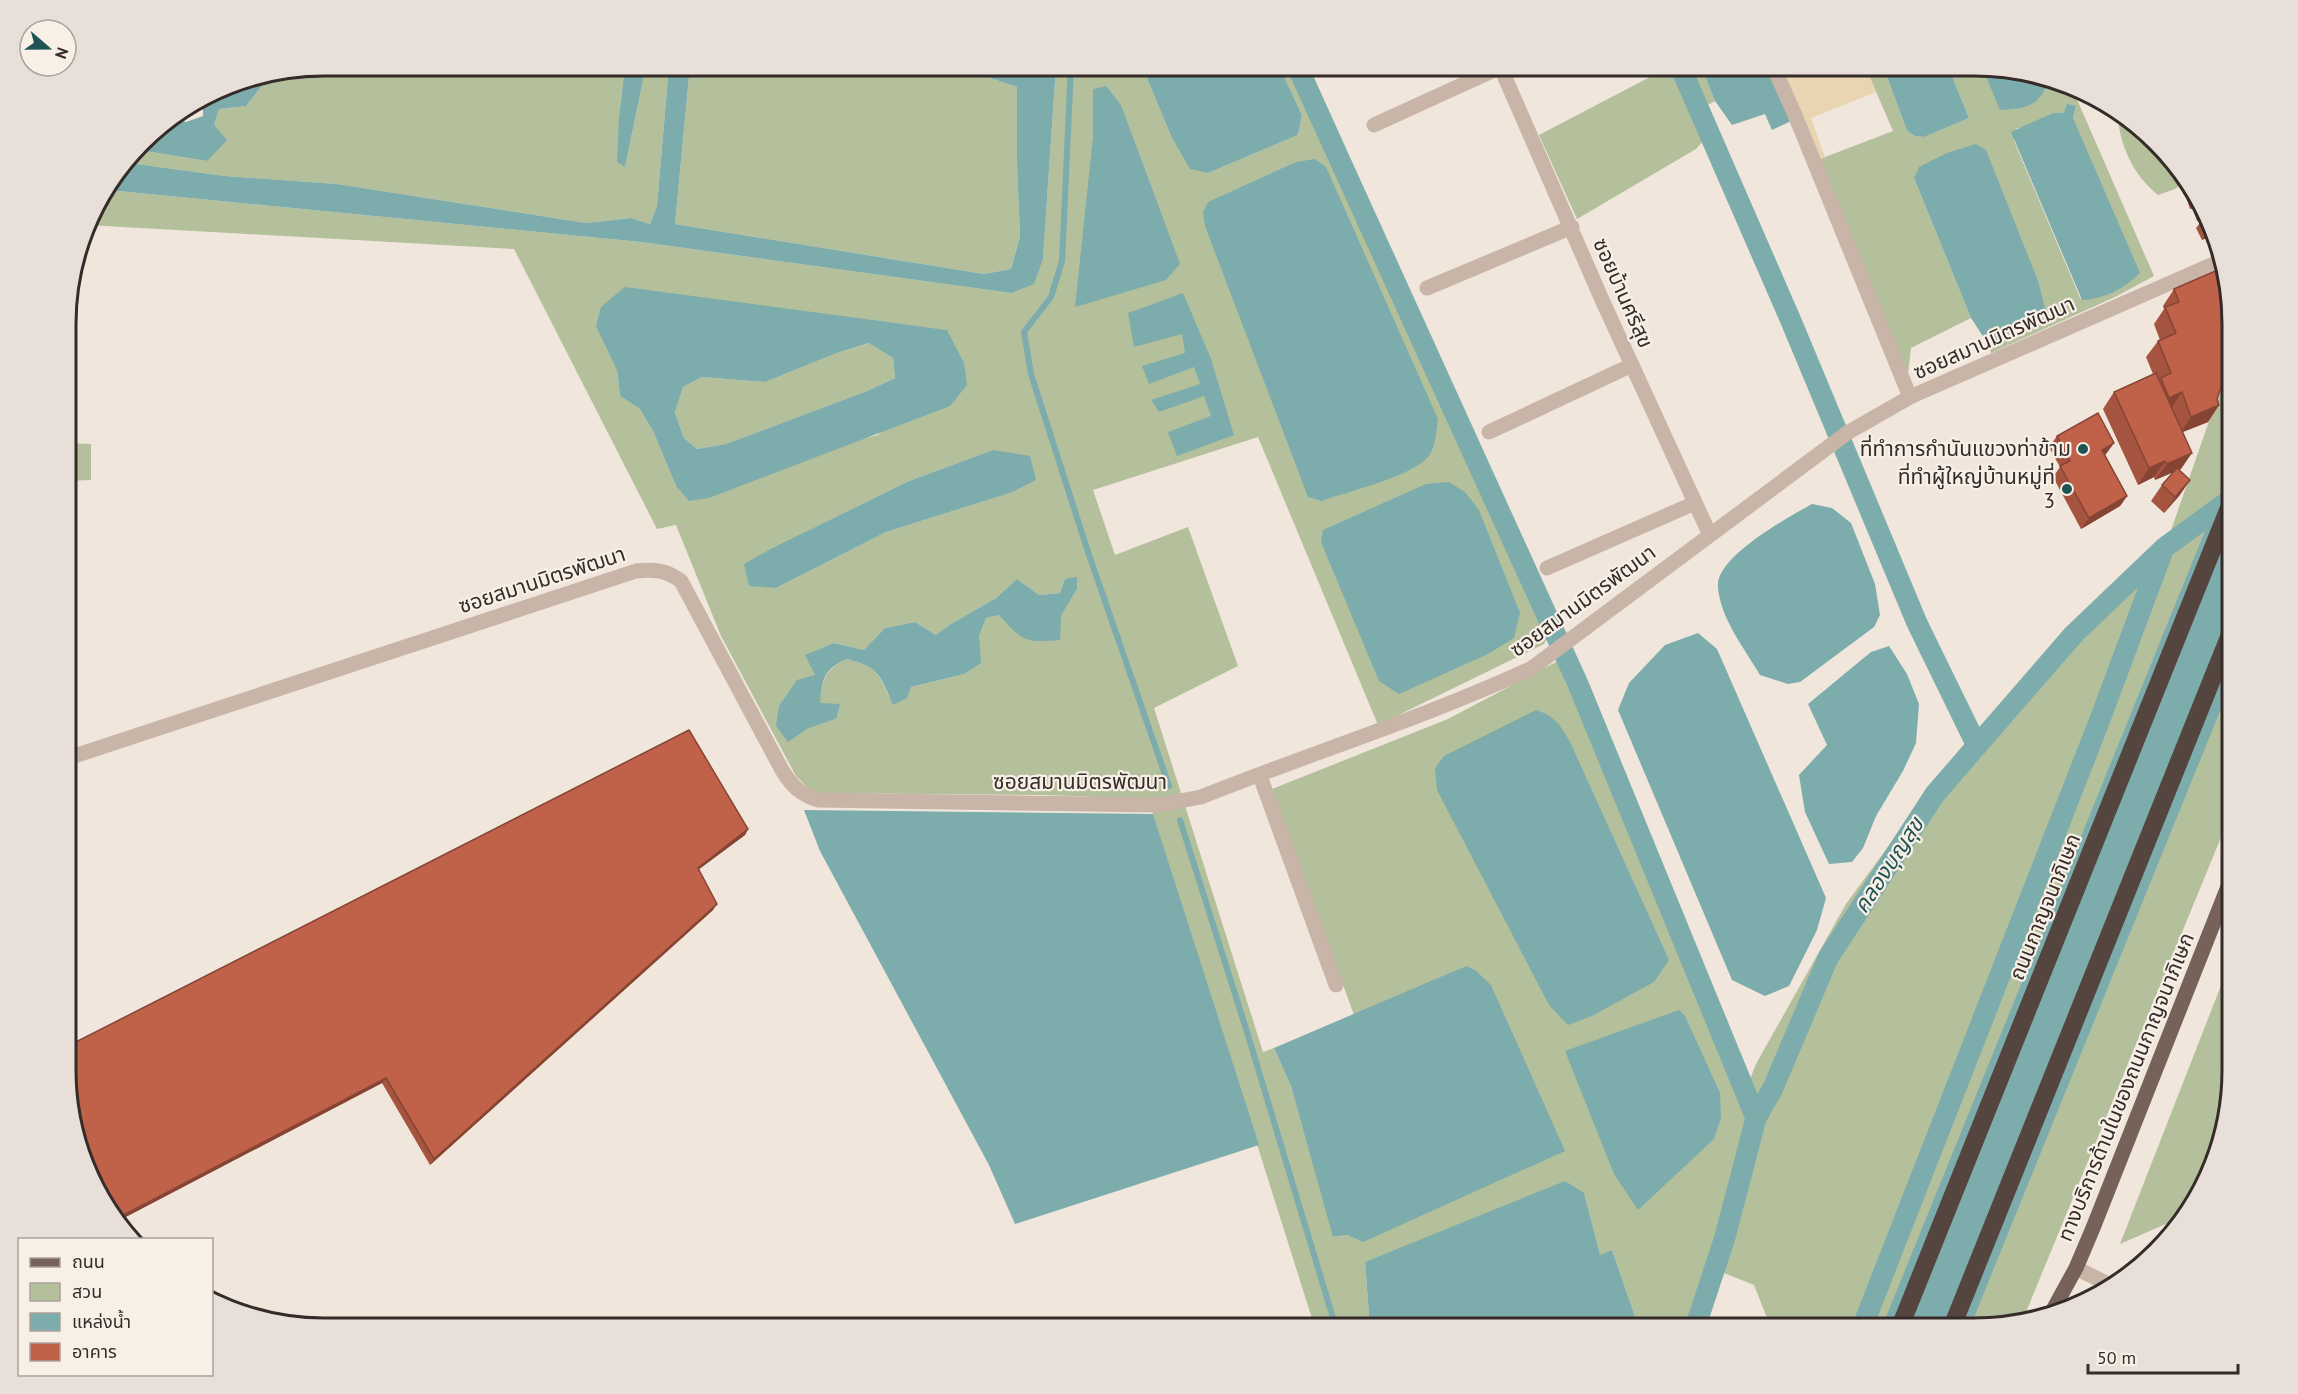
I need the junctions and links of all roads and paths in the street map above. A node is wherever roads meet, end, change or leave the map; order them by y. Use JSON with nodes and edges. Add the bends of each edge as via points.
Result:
{"nodes":[{"id":1,"x":1479,"y":76,"type":"edge"},
{"id":2,"x":1505,"y":76,"type":"edge"},
{"id":3,"x":1777,"y":76,"type":"edge"},
{"id":4,"x":1374,"y":124,"type":"dead end"},
{"id":5,"x":1572,"y":227,"type":"junction"},
{"id":6,"x":2214,"y":264,"type":"edge"},
{"id":7,"x":1427,"y":288,"type":"dead end"},
{"id":8,"x":1632,"y":365,"type":"junction"},
{"id":9,"x":1910,"y":397,"type":"junction"},
{"id":10,"x":1489,"y":432,"type":"dead end"},
{"id":11,"x":1695,"y":503,"type":"junction"},
{"id":12,"x":2222,"y":525,"type":"edge"},
{"id":13,"x":1710,"y":535,"type":"junction"},
{"id":14,"x":1547,"y":568,"type":"dead end"},
{"id":15,"x":2222,"y":654,"type":"edge"},
{"id":16,"x":76,"y":755,"type":"edge"},
{"id":17,"x":1260,"y":776,"type":"junction"},
{"id":18,"x":2222,"y":902,"type":"edge"},
{"id":19,"x":1336,"y":985,"type":"dead end"},
{"id":20,"x":2076,"y":1268,"type":"junction"},
{"id":21,"x":2102,"y":1281,"type":"edge"},
{"id":22,"x":2061,"y":1301,"type":"edge"},
{"id":23,"x":1904,"y":1318,"type":"edge"},
{"id":24,"x":1956,"y":1318,"type":"edge"}],
"edges":[{"from":1,"to":4,"type":"street"},
{"from":2,"to":5,"type":"street","name":"ซอยบ้านศรีสุข"},
{"from":3,"to":9,"type":"street"},
{"from":5,"to":7,"type":"street"},
{"from":5,"to":8,"type":"street","name":"ซอยบ้านศรีสุข"},
{"from":6,"to":9,"type":"street","name":"ซอยสมานมิตรพัฒนา"},
{"from":8,"to":10,"type":"street"},
{"from":8,"to":11,"type":"street","name":"ซอยบ้านศรีสุข"},
{"from":9,"to":13,"type":"street","name":"ซอยสมานมิตรพัฒนา","via":[[1847,433]]},
{"from":11,"to":13,"type":"street","name":"ซอยบ้านศรีสุข"},
{"from":11,"to":14,"type":"street"},
{"from":12,"to":23,"type":"highway","name":"ถนนกาญจนาภิเษก"},
{"from":13,"to":17,"type":"street","name":"ซอยสมานมิตรพัฒนา","via":[[1532,668],[1395,726]]},
{"from":15,"to":24,"type":"highway"},
{"from":16,"to":17,"type":"street","name":"ซอยสมานมิตรพัฒนา","via":[[636,571],[652,569],[681,580],[791,785],[818,800],[1158,805],[1201,797]]},
{"from":17,"to":19,"type":"street"},
{"from":18,"to":20,"type":"main road","name":"ทางบริการด้านในของถนนกาญจนาภิเษก"},
{"from":20,"to":21,"type":"street"},
{"from":20,"to":22,"type":"main road","name":"ทางบริการด้านในของถนนกาญจนาภิเษก"}]}
